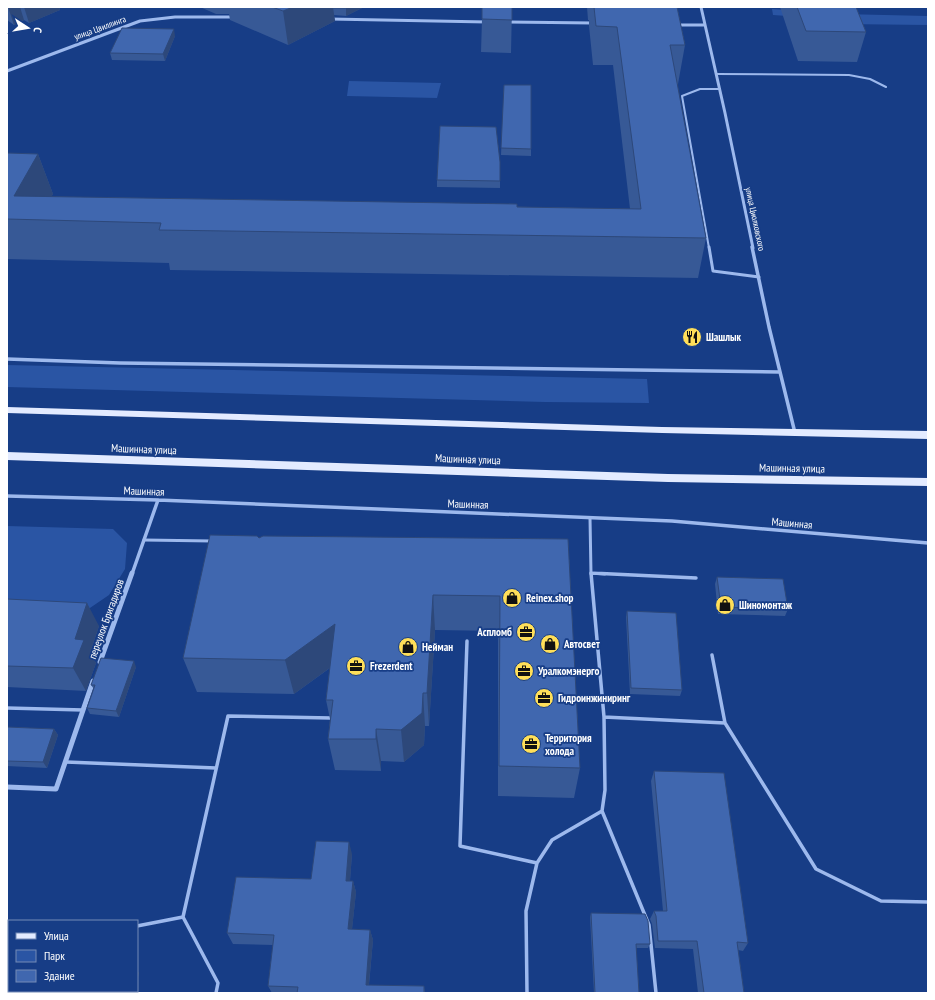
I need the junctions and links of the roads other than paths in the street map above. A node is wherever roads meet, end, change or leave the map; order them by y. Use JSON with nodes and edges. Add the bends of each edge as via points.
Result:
{"nodes":[{"id":1,"x":701,"y":7,"type":"edge"},
{"id":2,"x":237,"y":17,"type":"dead end"},
{"id":3,"x":322,"y":19,"type":"dead end"},
{"id":4,"x":492,"y":22,"type":"edge"},
{"id":5,"x":507,"y":22,"type":"edge"},
{"id":6,"x":596,"y":23,"type":"edge"},
{"id":7,"x":672,"y":25,"type":"edge"},
{"id":8,"x":705,"y":25,"type":"junction"},
{"id":9,"x":7,"y":71,"type":"edge"},
{"id":10,"x":717,"y":74,"type":"junction"},
{"id":11,"x":886,"y":87,"type":"dead end"},
{"id":12,"x":720,"y":89,"type":"junction"},
{"id":13,"x":759,"y":277,"type":"junction"},
{"id":14,"x":7,"y":359,"type":"edge"},
{"id":15,"x":779,"y":372,"type":"junction"},
{"id":16,"x":7,"y":410,"type":"edge"},
{"id":17,"x":795,"y":434,"type":"junction"},
{"id":18,"x":928,"y":435,"type":"edge"},
{"id":19,"x":7,"y":456,"type":"edge"},
{"id":20,"x":928,"y":482,"type":"edge"},
{"id":21,"x":7,"y":496,"type":"edge"},
{"id":22,"x":158,"y":500,"type":"junction"},
{"id":23,"x":590,"y":518,"type":"junction"},
{"id":24,"x":144,"y":540,"type":"junction"},
{"id":25,"x":219,"y":542,"type":"edge"},
{"id":26,"x":928,"y":543,"type":"edge"},
{"id":27,"x":591,"y":573,"type":"junction"},
{"id":28,"x":696,"y":578,"type":"dead end"},
{"id":29,"x":467,"y":641,"type":"dead end"},
{"id":30,"x":712,"y":655,"type":"dead end"},
{"id":31,"x":99,"y":666,"type":"edge"},
{"id":32,"x":96,"y":673,"type":"edge"},
{"id":33,"x":7,"y":708,"type":"edge"},
{"id":34,"x":83,"y":710,"type":"junction"},
{"id":35,"x":604,"y":717,"type":"junction"},
{"id":36,"x":331,"y":718,"type":"edge"},
{"id":37,"x":725,"y":723,"type":"junction"},
{"id":38,"x":66,"y":762,"type":"junction"},
{"id":39,"x":216,"y":768,"type":"junction"},
{"id":40,"x":7,"y":788,"type":"edge"},
{"id":41,"x":602,"y":811,"type":"junction"},
{"id":42,"x":537,"y":863,"type":"junction"},
{"id":43,"x":928,"y":902,"type":"edge"},
{"id":44,"x":183,"y":917,"type":"junction"},
{"id":45,"x":138,"y":926,"type":"edge"},
{"id":46,"x":216,"y":993,"type":"edge"},
{"id":47,"x":527,"y":993,"type":"edge"},
{"id":48,"x":656,"y":993,"type":"edge"}],
"edges":[{"from":1,"to":8,"type":"street","name":"улица Циолковского"},
{"from":2,"to":9,"type":"street","name":"улица Цвиллинга","via":[[175,17],[140,21]]},
{"from":3,"to":4,"type":"street"},
{"from":5,"to":6,"type":"street"},
{"from":7,"to":8,"type":"street"},
{"from":8,"to":10,"type":"street","name":"улица Циолковского"},
{"from":10,"to":11,"type":"lane","via":[[849,74],[870,79]]},
{"from":10,"to":12,"type":"street","name":"улица Циолковского"},
{"from":12,"to":13,"type":"street","name":"улица Циолковского"},
{"from":12,"to":13,"type":"lane","via":[[700,88],[682,96],[713,271]]},
{"from":13,"to":15,"type":"street","name":"улица Циолковского"},
{"from":14,"to":15,"type":"street","via":[[120,363]]},
{"from":15,"to":17,"type":"street","name":"улица Циолковского"},
{"from":16,"to":17,"type":"main road"},
{"from":17,"to":18,"type":"main road"},
{"from":19,"to":20,"type":"main road","name":"Машинная улица","via":[[660,478]]},
{"from":21,"to":22,"type":"street","name":"Машинная"},
{"from":22,"to":23,"type":"street","name":"Машинная"},
{"from":22,"to":24,"type":"street","name":"переулок Бригадиров"},
{"from":23,"to":26,"type":"street","name":"Машинная","via":[[672,522]]},
{"from":23,"to":27,"type":"lane"},
{"from":24,"to":25,"type":"lane"},
{"from":24,"to":31,"type":"street","name":"переулок Бригадиров"},
{"from":27,"to":28,"type":"lane"},
{"from":27,"to":35,"type":"lane"},
{"from":29,"to":42,"type":"lane","via":[[460,846]]},
{"from":30,"to":37,"type":"lane"},
{"from":32,"to":34,"type":"street","name":"переулок Бригадиров"},
{"from":33,"to":34,"type":"lane"},
{"from":34,"to":38,"type":"street","name":"переулок Бригадиров"},
{"from":35,"to":37,"type":"lane"},
{"from":35,"to":41,"type":"lane","via":[[605,790]]},
{"from":36,"to":39,"type":"lane","via":[[228,716]]},
{"from":37,"to":43,"type":"lane","via":[[816,869],[881,901]]},
{"from":38,"to":39,"type":"lane"},
{"from":38,"to":40,"type":"street","name":"переулок Бригадиров","via":[[56,789]]},
{"from":39,"to":44,"type":"lane"},
{"from":41,"to":42,"type":"lane","via":[[552,840]]},
{"from":41,"to":48,"type":"lane","via":[[649,925]]},
{"from":42,"to":47,"type":"lane","via":[[526,911]]},
{"from":44,"to":45,"type":"lane"},
{"from":44,"to":46,"type":"lane","via":[[218,982]]}]}
